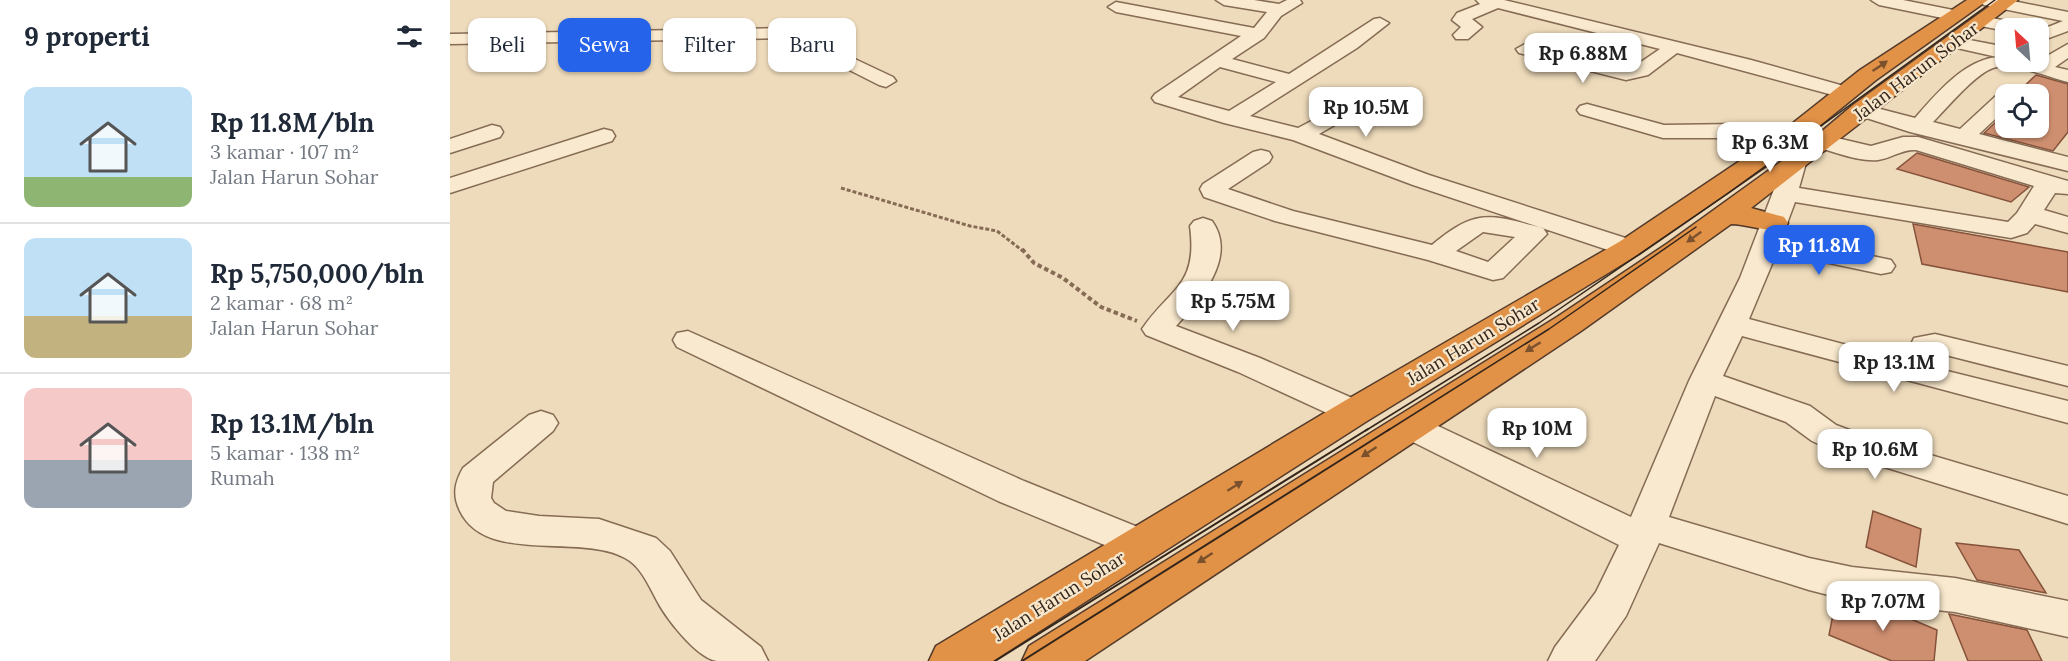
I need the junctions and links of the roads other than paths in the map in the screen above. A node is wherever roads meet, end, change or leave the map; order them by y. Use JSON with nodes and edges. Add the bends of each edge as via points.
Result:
{"nodes":[{"id":1,"x":1224,"y":0,"type":"edge"},
{"id":2,"x":1879,"y":0,"type":"edge"},
{"id":3,"x":1490,"y":2,"type":"edge"},
{"id":4,"x":1116,"y":7,"type":"dead end"},
{"id":5,"x":2068,"y":17,"type":"edge"},
{"id":6,"x":2049,"y":19,"type":"edge"},
{"id":7,"x":1380,"y":23,"type":"dead end"},
{"id":8,"x":2068,"y":24,"type":"edge"},
{"id":9,"x":1995,"y":25,"type":"edge"},
{"id":10,"x":2049,"y":25,"type":"edge"},
{"id":11,"x":2049,"y":25,"type":"edge"},
{"id":12,"x":1995,"y":28,"type":"edge"},
{"id":13,"x":1995,"y":30,"type":"edge"},
{"id":14,"x":1258,"y":34,"type":"junction"},
{"id":15,"x":1462,"y":34,"type":"dead end"},
{"id":16,"x":2049,"y":35,"type":"edge"},
{"id":17,"x":450,"y":39,"type":"edge"},
{"id":18,"x":2068,"y":39,"type":"edge"},
{"id":19,"x":1674,"y":48,"type":"junction"},
{"id":20,"x":1525,"y":49,"type":"dead end"},
{"id":21,"x":2068,"y":50,"type":"edge"},
{"id":22,"x":1219,"y":61,"type":"junction"},
{"id":23,"x":2049,"y":62,"type":"edge"},
{"id":24,"x":2049,"y":69,"type":"edge"},
{"id":25,"x":2030,"y":72,"type":"edge"},
{"id":26,"x":2068,"y":76,"type":"edge"},
{"id":27,"x":886,"y":81,"type":"dead end"},
{"id":28,"x":1293,"y":81,"type":"junction"},
{"id":29,"x":2018,"y":84,"type":"edge"},
{"id":30,"x":1995,"y":107,"type":"edge"},
{"id":31,"x":1347,"y":110,"type":"dead end"},
{"id":32,"x":1587,"y":110,"type":"dead end"},
{"id":33,"x":1881,"y":113,"type":"junction"},
{"id":34,"x":1231,"y":119,"type":"junction"},
{"id":35,"x":492,"y":132,"type":"dead end"},
{"id":36,"x":1301,"y":135,"type":"junction"},
{"id":37,"x":604,"y":136,"type":"dead end"},
{"id":38,"x":1965,"y":136,"type":"junction"},
{"id":39,"x":1824,"y":142,"type":"junction"},
{"id":40,"x":450,"y":146,"type":"edge"},
{"id":41,"x":1261,"y":157,"type":"dead end"},
{"id":42,"x":2054,"y":181,"type":"edge"},
{"id":43,"x":450,"y":186,"type":"edge"},
{"id":44,"x":1781,"y":193,"type":"junction"},
{"id":45,"x":2068,"y":208,"type":"edge"},
{"id":46,"x":1724,"y":215,"type":"junction"},
{"id":47,"x":2068,"y":225,"type":"edge"},
{"id":48,"x":1203,"y":226,"type":"dead end"},
{"id":49,"x":1534,"y":234,"type":"junction"},
{"id":50,"x":1620,"y":253,"type":"junction"},
{"id":51,"x":1437,"y":254,"type":"junction"},
{"id":52,"x":1881,"y":266,"type":"dead end"},
{"id":53,"x":1733,"y":324,"type":"junction"},
{"id":54,"x":688,"y":340,"type":"dead end"},
{"id":55,"x":1923,"y":375,"type":"junction"},
{"id":56,"x":2068,"y":376,"type":"edge"},
{"id":57,"x":1705,"y":381,"type":"junction"},
{"id":58,"x":1354,"y":412,"type":"junction"},
{"id":59,"x":2068,"y":412,"type":"edge"},
{"id":60,"x":541,"y":423,"type":"dead end"},
{"id":61,"x":1409,"y":426,"type":"junction"},
{"id":62,"x":2068,"y":510,"type":"edge"},
{"id":63,"x":1644,"y":532,"type":"junction"},
{"id":64,"x":1141,"y":545,"type":"junction"},
{"id":65,"x":2068,"y":619,"type":"edge"},
{"id":66,"x":746,"y":661,"type":"edge"},
{"id":67,"x":953,"y":661,"type":"edge"},
{"id":68,"x":1046,"y":661,"type":"edge"},
{"id":69,"x":1570,"y":661,"type":"edge"}],
"edges":[{"from":1,"to":14,"type":"street","via":[[1286,6],[1272,15]]},
{"from":2,"to":9,"type":"street"},
{"from":3,"to":15,"type":"street","via":[[1463,17],[1461,20],[1473,27]]},
{"from":3,"to":19,"type":"street"},
{"from":4,"to":14,"type":"street"},
{"from":5,"to":6,"type":"street"},
{"from":7,"to":28,"type":"street"},
{"from":8,"to":10,"type":"street"},
{"from":8,"to":11,"type":"street"},
{"from":12,"to":33,"type":"highway","name":"Jalan Harun Sohar"},
{"from":13,"to":33,"type":"street","via":[[1933,108]]},
{"from":14,"to":22,"type":"street"},
{"from":16,"to":18,"type":"street"},
{"from":17,"to":27,"type":"street","via":[[789,33]]},
{"from":19,"to":20,"type":"street","via":[[1641,71],[1629,74]]},
{"from":19,"to":33,"type":"street"},
{"from":21,"to":23,"type":"street"},
{"from":22,"to":28,"type":"street"},
{"from":22,"to":34,"type":"street","via":[[1162,98]]},
{"from":24,"to":26,"type":"street"},
{"from":25,"to":29,"type":"street"},
{"from":28,"to":34,"type":"street"},
{"from":30,"to":38,"type":"street"},
{"from":31,"to":36,"type":"street"},
{"from":32,"to":44,"type":"street","via":[[1663,131],[1739,131]]},
{"from":33,"to":38,"type":"street"},
{"from":33,"to":39,"type":"highway","name":"Jalan Harun Sohar"},
{"from":33,"to":44,"type":"highway","name":"Jalan Harun Sohar"},
{"from":34,"to":36,"type":"street"},
{"from":35,"to":40,"type":"street"},
{"from":36,"to":50,"type":"street"},
{"from":37,"to":43,"type":"street"},
{"from":38,"to":42,"type":"street"},
{"from":39,"to":42,"type":"street","via":[[1872,153],[1886,151],[1893,144],[1918,144]]},
{"from":39,"to":44,"type":"highway","name":"Jalan Harun Sohar"},
{"from":41,"to":51,"type":"street","via":[[1212,189],[1213,192],[1284,216]]},
{"from":42,"to":44,"type":"street","via":[[2019,228],[1998,229]]},
{"from":42,"to":45,"type":"street"},
{"from":42,"to":47,"type":"street"},
{"from":44,"to":46,"type":"highway","name":"Jalan Harun Sohar"},
{"from":44,"to":46,"type":"highway","via":[[1750,216]]},
{"from":44,"to":50,"type":"highway","name":"Jalan Harun Sohar"},
{"from":44,"to":52,"type":"street"},
{"from":44,"to":53,"type":"street"},
{"from":46,"to":61,"type":"highway","name":"Jalan Harun Sohar","one_way":true,"via":[[1569,324]]},
{"from":48,"to":58,"type":"street","via":[[1208,249],[1203,274],[1157,329]]},
{"from":49,"to":50,"type":"street"},
{"from":49,"to":51,"type":"street","via":[[1482,222]]},
{"from":49,"to":51,"type":"street","via":[[1494,272]]},
{"from":50,"to":58,"type":"highway","name":"Jalan Harun Sohar"},
{"from":53,"to":55,"type":"street"},
{"from":53,"to":57,"type":"street"},
{"from":54,"to":64,"type":"street","via":[[1011,491]]},
{"from":55,"to":56,"type":"street","via":[[1923,351],[1926,345],[1935,343]]},
{"from":55,"to":59,"type":"street"},
{"from":57,"to":62,"type":"street","via":[[1798,414],[1824,433],[1848,443]]},
{"from":57,"to":63,"type":"street"},
{"from":64,"to":58,"type":"highway","name":"Jalan Harun Sohar","one_way":true},
{"from":60,"to":66,"type":"street","via":[[476,477],[465,501],[468,513],[481,522],[501,527],[598,534],[625,540],[644,550],[686,612]]},
{"from":61,"to":63,"type":"street"},
{"from":61,"to":68,"type":"highway","name":"Jalan Harun Sohar","one_way":true},
{"from":63,"to":65,"type":"street","via":[[1852,584],[1955,595]]},
{"from":63,"to":69,"type":"street","via":[[1611,604]]},
{"from":64,"to":67,"type":"highway","name":"Jalan Harun Sohar"}]}
